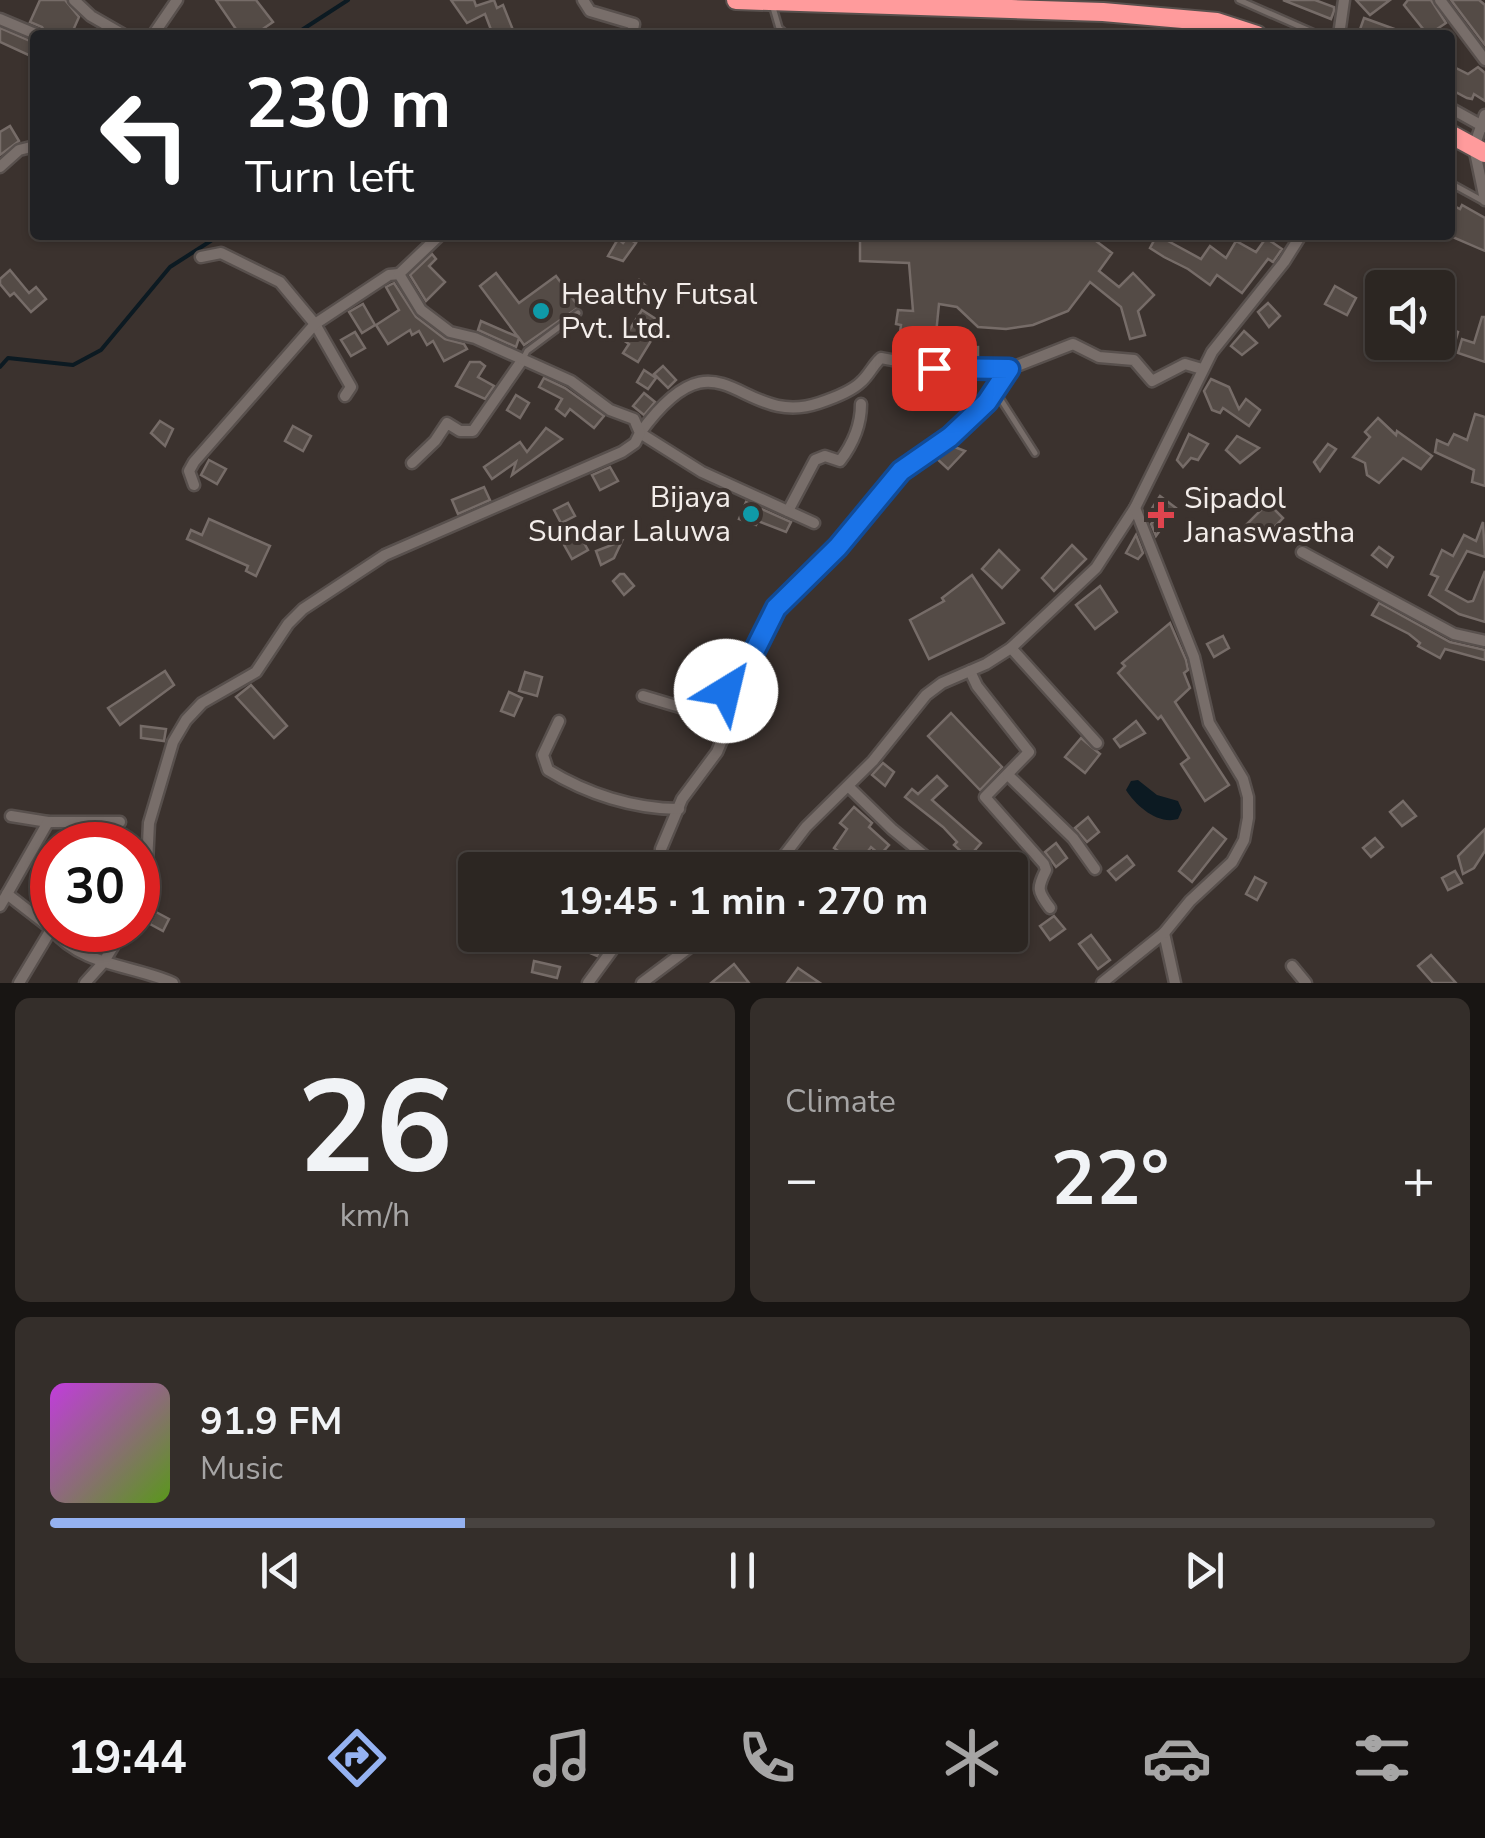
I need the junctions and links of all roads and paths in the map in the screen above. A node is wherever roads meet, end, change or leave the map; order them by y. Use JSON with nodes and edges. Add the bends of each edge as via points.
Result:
{"nodes":[{"id":1,"x":74,"y":0,"type":"edge"},
{"id":2,"x":177,"y":0,"type":"edge"},
{"id":3,"x":583,"y":0,"type":"edge"},
{"id":4,"x":736,"y":0,"type":"edge"},
{"id":5,"x":754,"y":0,"type":"edge"},
{"id":6,"x":1239,"y":0,"type":"edge"},
{"id":7,"x":1344,"y":0,"type":"edge"},
{"id":8,"x":1440,"y":0,"type":"edge"},
{"id":9,"x":771,"y":1,"type":"edge"},
{"id":10,"x":976,"y":3,"type":"edge"},
{"id":11,"x":1032,"y":4,"type":"edge"},
{"id":12,"x":0,"y":19,"type":"edge"},
{"id":13,"x":115,"y":30,"type":"edge"},
{"id":14,"x":156,"y":30,"type":"edge"},
{"id":15,"x":633,"y":30,"type":"edge"},
{"id":16,"x":783,"y":30,"type":"edge"},
{"id":17,"x":1242,"y":30,"type":"edge"},
{"id":18,"x":1307,"y":30,"type":"edge"},
{"id":19,"x":1340,"y":30,"type":"edge"},
{"id":20,"x":30,"y":32,"type":"edge"},
{"id":21,"x":1485,"y":60,"type":"edge"},
{"id":22,"x":1455,"y":110,"type":"edge"},
{"id":23,"x":1484,"y":123,"type":"edge"},
{"id":24,"x":1455,"y":137,"type":"edge"},
{"id":25,"x":30,"y":147,"type":"edge"},
{"id":26,"x":1480,"y":150,"type":"edge"},
{"id":27,"x":0,"y":167,"type":"edge"},
{"id":28,"x":1455,"y":186,"type":"edge"},
{"id":29,"x":1485,"y":201,"type":"edge"},
{"id":30,"x":435,"y":240,"type":"edge"},
{"id":31,"x":1298,"y":240,"type":"edge"},
{"id":32,"x":201,"y":257,"type":"dead end"},
{"id":33,"x":399,"y":274,"type":"junction"},
{"id":34,"x":578,"y":313,"type":"dead end"},
{"id":35,"x":314,"y":324,"type":"junction"},
{"id":36,"x":523,"y":358,"type":"junction"},
{"id":37,"x":1202,"y":368,"type":"junction"},
{"id":38,"x":1009,"y":369,"type":"junction"},
{"id":39,"x":996,"y":392,"type":"junction"},
{"id":40,"x":345,"y":396,"type":"dead end"},
{"id":41,"x":861,"y":404,"type":"dead end"},
{"id":42,"x":437,"y":413,"type":"dead end"},
{"id":43,"x":447,"y":423,"type":"junction"},
{"id":44,"x":640,"y":433,"type":"junction"},
{"id":45,"x":1035,"y":453,"type":"dead end"},
{"id":46,"x":412,"y":464,"type":"dead end"},
{"id":47,"x":194,"y":484,"type":"dead end"},
{"id":48,"x":1135,"y":508,"type":"junction"},
{"id":49,"x":788,"y":511,"type":"junction"},
{"id":50,"x":814,"y":522,"type":"dead end"},
{"id":51,"x":1302,"y":552,"type":"dead end"},
{"id":52,"x":1485,"y":641,"type":"edge"},
{"id":53,"x":1010,"y":648,"type":"junction"},
{"id":54,"x":970,"y":672,"type":"junction"},
{"id":55,"x":643,"y":696,"type":"dead end"},
{"id":56,"x":710,"y":716,"type":"junction"},
{"id":57,"x":559,"y":721,"type":"dead end"},
{"id":58,"x":1096,"y":743,"type":"dead end"},
{"id":59,"x":1008,"y":775,"type":"junction"},
{"id":60,"x":850,"y":787,"type":"junction"},
{"id":61,"x":679,"y":809,"type":"junction"},
{"id":62,"x":11,"y":816,"type":"dead end"},
{"id":63,"x":48,"y":822,"type":"edge"},
{"id":64,"x":149,"y":822,"type":"edge"},
{"id":65,"x":661,"y":852,"type":"edge"},
{"id":66,"x":787,"y":852,"type":"edge"},
{"id":67,"x":920,"y":852,"type":"edge"},
{"id":68,"x":30,"y":854,"type":"edge"},
{"id":69,"x":1095,"y":869,"type":"dead end"},
{"id":70,"x":7,"y":894,"type":"junction"},
{"id":71,"x":0,"y":906,"type":"edge"},
{"id":72,"x":1050,"y":908,"type":"dead end"},
{"id":73,"x":30,"y":912,"type":"edge"},
{"id":74,"x":1164,"y":934,"type":"junction"},
{"id":75,"x":39,"y":952,"type":"edge"},
{"id":76,"x":82,"y":952,"type":"edge"},
{"id":77,"x":110,"y":952,"type":"edge"},
{"id":78,"x":611,"y":952,"type":"edge"},
{"id":79,"x":683,"y":952,"type":"edge"},
{"id":80,"x":103,"y":963,"type":"junction"},
{"id":81,"x":1292,"y":966,"type":"dead end"},
{"id":82,"x":19,"y":983,"type":"edge"},
{"id":83,"x":85,"y":983,"type":"edge"},
{"id":84,"x":173,"y":983,"type":"edge"},
{"id":85,"x":588,"y":983,"type":"edge"},
{"id":86,"x":642,"y":983,"type":"edge"},
{"id":87,"x":1102,"y":983,"type":"edge"},
{"id":88,"x":1176,"y":983,"type":"edge"},
{"id":89,"x":1306,"y":983,"type":"edge"}],
"edges":[{"from":1,"to":13,"type":"street"},
{"from":2,"to":14,"type":"street"},
{"from":3,"to":15,"type":"street","via":[[590,12],[634,24]]},
{"from":4,"to":5,"type":"highway"},
{"from":5,"to":9,"type":"highway"},
{"from":6,"to":18,"type":"lane"},
{"from":7,"to":19,"type":"street"},
{"from":8,"to":21,"type":"street"},
{"from":9,"to":10,"type":"highway"},
{"from":9,"to":16,"type":"lane"},
{"from":10,"to":11,"type":"highway"},
{"from":11,"to":17,"type":"highway"},
{"from":12,"to":20,"type":"street"},
{"from":22,"to":23,"type":"street"},
{"from":23,"to":26,"type":"street"},
{"from":24,"to":26,"type":"highway"},
{"from":25,"to":27,"type":"street"},
{"from":26,"to":29,"type":"street"},
{"from":28,"to":29,"type":"lane"},
{"from":30,"to":33,"type":"street"},
{"from":31,"to":37,"type":"street"},
{"from":32,"to":35,"type":"street","via":[[221,253],[280,282]]},
{"from":33,"to":35,"type":"street"},
{"from":33,"to":36,"type":"street","via":[[432,320]]},
{"from":34,"to":36,"type":"lane"},
{"from":35,"to":40,"type":"street","via":[[351,387]]},
{"from":35,"to":47,"type":"street","via":[[194,462],[188,470]]},
{"from":36,"to":43,"type":"street","via":[[473,431]]},
{"from":36,"to":44,"type":"street","via":[[634,419]]},
{"from":37,"to":38,"type":"street","via":[[1185,364],[1152,381],[1134,360],[1099,357],[1073,344]]},
{"from":37,"to":48,"type":"street"},
{"from":38,"to":39,"type":"street"},
{"from":38,"to":44,"type":"street","via":[[934,368],[881,358],[860,384],[817,404],[789,408],[711,380],[695,382],[657,410]]},
{"from":39,"to":45,"type":"lane"},
{"from":39,"to":56,"type":"street","via":[[950,437],[901,471],[783,600]]},
{"from":41,"to":49,"type":"street","via":[[844,456],[815,460]]},
{"from":42,"to":43,"type":"street"},
{"from":43,"to":46,"type":"street"},
{"from":44,"to":49,"type":"street","via":[[702,472]]},
{"from":44,"to":64,"type":"street","via":[[622,452],[385,555],[303,608],[256,672],[186,720]]},
{"from":48,"to":53,"type":"street","via":[[1096,568]]},
{"from":48,"to":74,"type":"street","via":[[1194,657],[1209,723],[1248,797],[1244,840],[1232,862]]},
{"from":49,"to":50,"type":"street"},
{"from":51,"to":52,"type":"street","via":[[1454,634]]},
{"from":53,"to":54,"type":"street"},
{"from":53,"to":58,"type":"street"},
{"from":54,"to":59,"type":"street","via":[[1029,752]]},
{"from":54,"to":60,"type":"street","via":[[926,695]]},
{"from":55,"to":56,"type":"street"},
{"from":56,"to":61,"type":"street","via":[[722,740]]},
{"from":57,"to":61,"type":"street","via":[[543,755],[548,770],[627,804]]},
{"from":59,"to":69,"type":"street","via":[[1058,821]]},
{"from":59,"to":72,"type":"street","via":[[985,797],[1044,864],[1038,892]]},
{"from":60,"to":66,"type":"street"},
{"from":60,"to":67,"type":"street"},
{"from":61,"to":65,"type":"street"},
{"from":62,"to":63,"type":"street"},
{"from":68,"to":70,"type":"street"},
{"from":70,"to":71,"type":"street"},
{"from":70,"to":73,"type":"street"},
{"from":74,"to":87,"type":"street"},
{"from":74,"to":88,"type":"street"},
{"from":75,"to":82,"type":"street"},
{"from":76,"to":80,"type":"street"},
{"from":77,"to":80,"type":"street"},
{"from":78,"to":85,"type":"street"},
{"from":79,"to":86,"type":"street"},
{"from":80,"to":83,"type":"street"},
{"from":80,"to":84,"type":"street"},
{"from":81,"to":89,"type":"street"}]}
